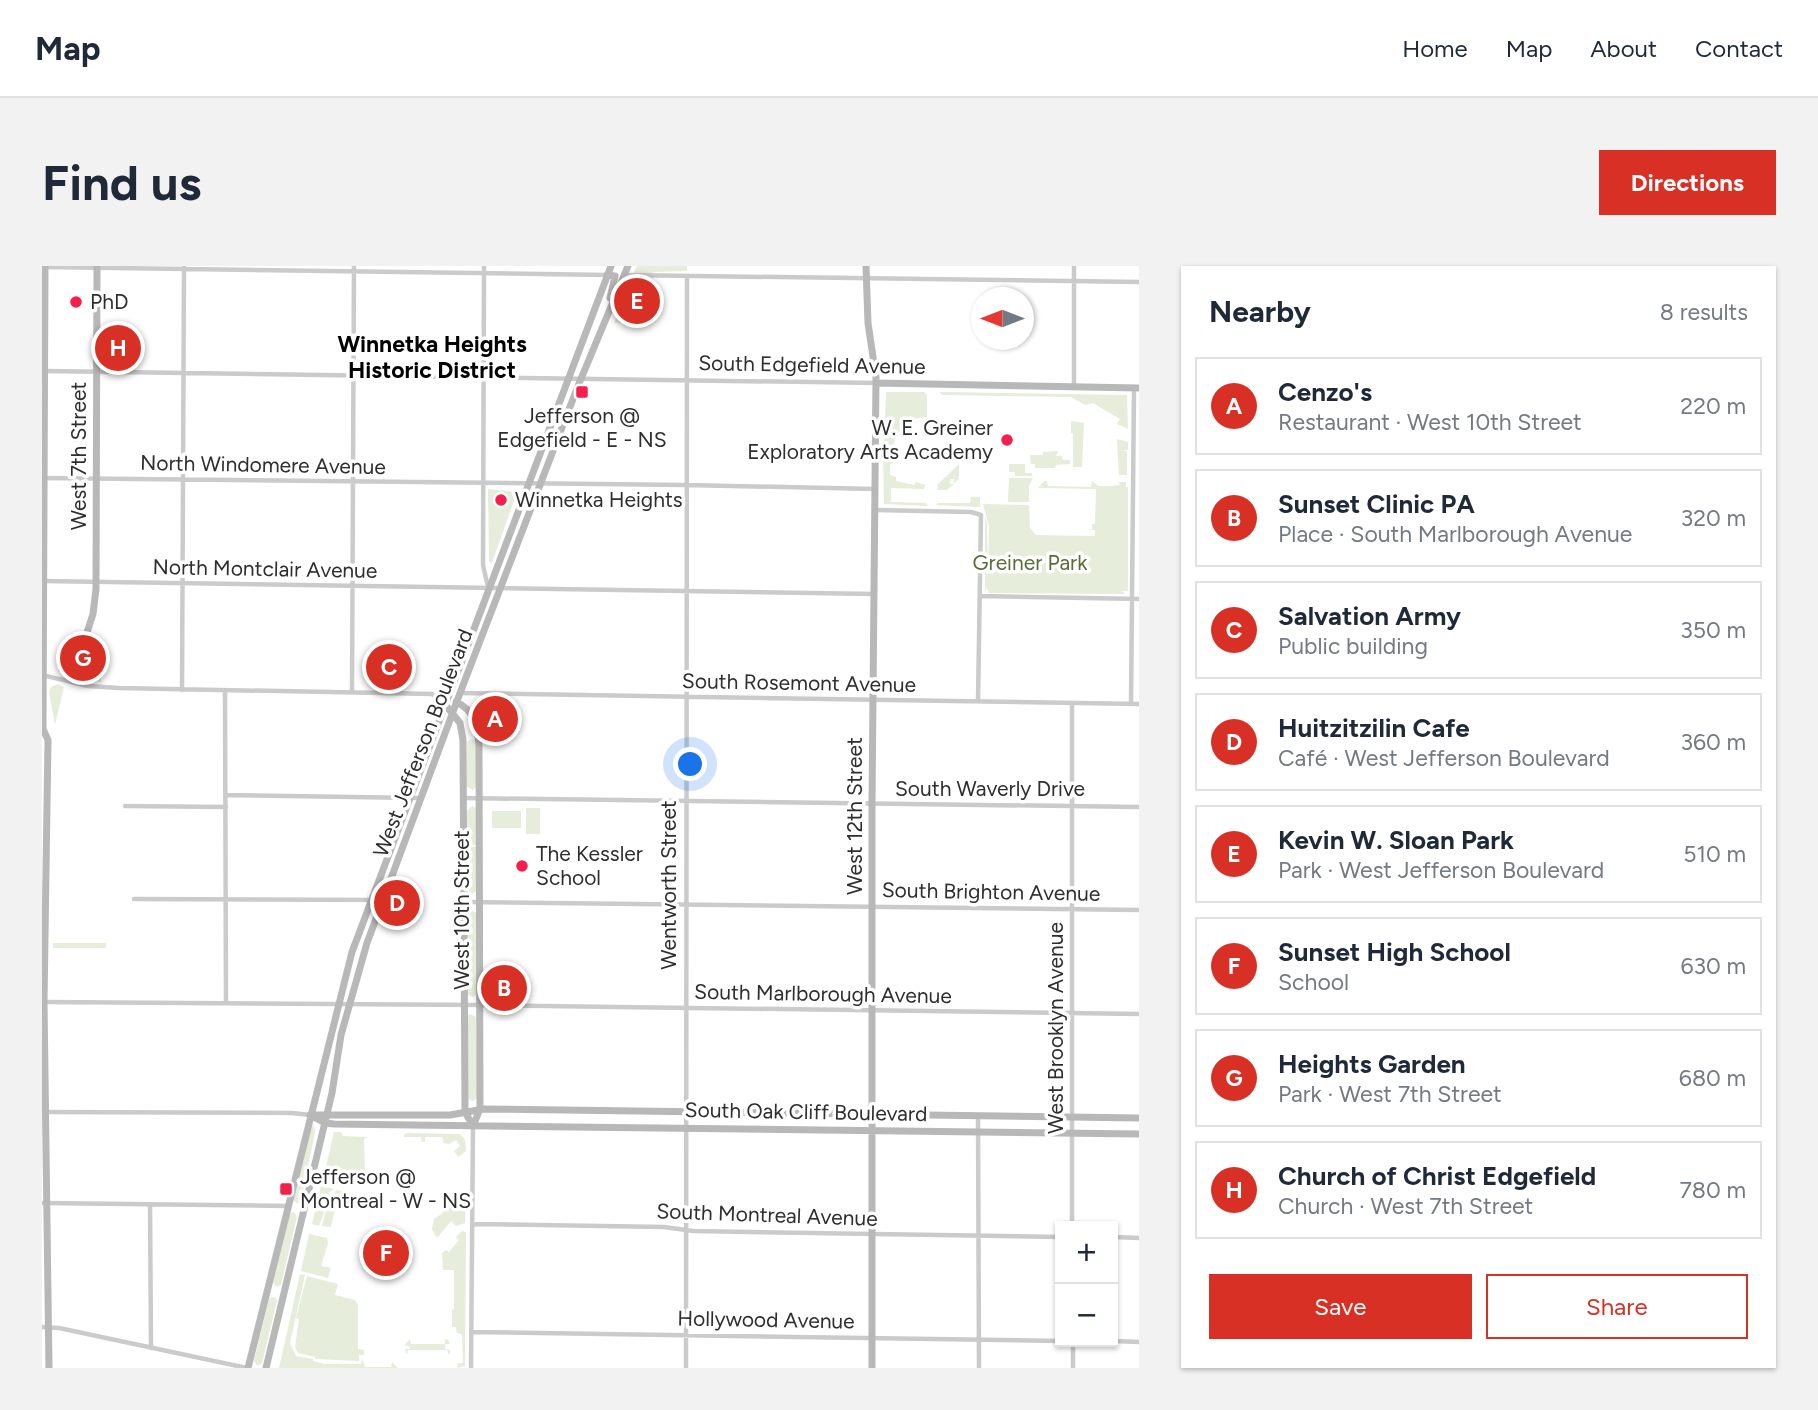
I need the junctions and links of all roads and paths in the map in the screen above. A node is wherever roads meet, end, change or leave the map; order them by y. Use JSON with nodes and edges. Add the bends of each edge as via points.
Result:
{"nodes":[{"id":1,"x":484,"y":266,"type":"edge"},
{"id":2,"x":611,"y":266,"type":"edge"},
{"id":3,"x":628,"y":266,"type":"edge"},
{"id":4,"x":866,"y":266,"type":"edge"},
{"id":5,"x":1074,"y":266,"type":"edge"},
{"id":6,"x":44,"y":267,"type":"edge"},
{"id":7,"x":97,"y":267,"type":"edge"},
{"id":8,"x":184,"y":267,"type":"edge"},
{"id":9,"x":354,"y":269,"type":"edge"},
{"id":10,"x":484,"y":273,"type":"junction"},
{"id":11,"x":607,"y":275,"type":"junction"},
{"id":12,"x":624,"y":275,"type":"junction"},
{"id":13,"x":687,"y":276,"type":"junction"},
{"id":14,"x":866,"y":278,"type":"junction"},
{"id":15,"x":1074,"y":282,"type":"junction"},
{"id":16,"x":1139,"y":282,"type":"edge"},
{"id":17,"x":605,"y":321,"type":"junction"},
{"id":18,"x":43,"y":371,"type":"edge"},
{"id":19,"x":97,"y":372,"type":"junction"},
{"id":20,"x":183,"y":374,"type":"junction"},
{"id":21,"x":354,"y":376,"type":"junction"},
{"id":22,"x":484,"y":379,"type":"junction"},
{"id":23,"x":568,"y":379,"type":"junction"},
{"id":24,"x":581,"y":379,"type":"junction"},
{"id":25,"x":686,"y":381,"type":"junction"},
{"id":26,"x":876,"y":383,"type":"junction"},
{"id":27,"x":1074,"y":386,"type":"junction"},
{"id":28,"x":1137,"y":388,"type":"edge"},
{"id":29,"x":43,"y":478,"type":"edge"},
{"id":30,"x":96,"y":478,"type":"junction"},
{"id":31,"x":183,"y":480,"type":"junction"},
{"id":32,"x":353,"y":481,"type":"junction"},
{"id":33,"x":483,"y":484,"type":"junction"},
{"id":34,"x":541,"y":484,"type":"junction"},
{"id":35,"x":528,"y":485,"type":"junction"},
{"id":36,"x":686,"y":485,"type":"junction"},
{"id":37,"x":875,"y":489,"type":"junction"},
{"id":38,"x":1136,"y":493,"type":"edge"},
{"id":39,"x":875,"y":510,"type":"junction"},
{"id":40,"x":43,"y":581,"type":"edge"},
{"id":41,"x":96,"y":582,"type":"junction"},
{"id":42,"x":182,"y":583,"type":"junction"},
{"id":43,"x":353,"y":586,"type":"junction"},
{"id":44,"x":488,"y":588,"type":"junction"},
{"id":45,"x":501,"y":589,"type":"junction"},
{"id":46,"x":685,"y":592,"type":"junction"},
{"id":47,"x":874,"y":594,"type":"junction"},
{"id":48,"x":980,"y":596,"type":"junction"},
{"id":49,"x":1132,"y":599,"type":"junction"},
{"id":50,"x":1139,"y":599,"type":"edge"},
{"id":51,"x":83,"y":645,"type":"dead end"},
{"id":52,"x":43,"y":675,"type":"edge"},
{"id":53,"x":182,"y":690,"type":"junction"},
{"id":54,"x":225,"y":691,"type":"junction"},
{"id":55,"x":352,"y":692,"type":"junction"},
{"id":56,"x":460,"y":693,"type":"junction"},
{"id":57,"x":685,"y":697,"type":"junction"},
{"id":58,"x":873,"y":699,"type":"junction"},
{"id":59,"x":978,"y":701,"type":"junction"},
{"id":60,"x":456,"y":702,"type":"junction"},
{"id":61,"x":444,"y":703,"type":"junction"},
{"id":62,"x":1072,"y":703,"type":"junction"},
{"id":63,"x":1131,"y":704,"type":"junction"},
{"id":64,"x":1139,"y":704,"type":"edge"},
{"id":65,"x":452,"y":713,"type":"junction"},
{"id":66,"x":42,"y":730,"type":"edge"},
{"id":67,"x":226,"y":795,"type":"junction"},
{"id":68,"x":408,"y":797,"type":"junction"},
{"id":69,"x":419,"y":797,"type":"junction"},
{"id":70,"x":463,"y":798,"type":"junction"},
{"id":71,"x":479,"y":798,"type":"junction"},
{"id":72,"x":685,"y":800,"type":"junction"},
{"id":73,"x":872,"y":804,"type":"junction"},
{"id":74,"x":125,"y":806,"type":"dead end"},
{"id":75,"x":1072,"y":806,"type":"junction"},
{"id":76,"x":226,"y":807,"type":"junction"},
{"id":77,"x":1139,"y":807,"type":"edge"},
{"id":78,"x":134,"y":899,"type":"dead end"},
{"id":79,"x":226,"y":899,"type":"junction"},
{"id":80,"x":370,"y":900,"type":"junction"},
{"id":81,"x":382,"y":900,"type":"junction"},
{"id":82,"x":480,"y":901,"type":"junction"},
{"id":83,"x":464,"y":902,"type":"junction"},
{"id":84,"x":685,"y":904,"type":"junction"},
{"id":85,"x":872,"y":906,"type":"junction"},
{"id":86,"x":1071,"y":909,"type":"junction"},
{"id":87,"x":1139,"y":910,"type":"edge"},
{"id":88,"x":43,"y":1002,"type":"edge"},
{"id":89,"x":226,"y":1003,"type":"junction"},
{"id":90,"x":337,"y":1004,"type":"junction"},
{"id":91,"x":349,"y":1004,"type":"junction"},
{"id":92,"x":464,"y":1005,"type":"junction"},
{"id":93,"x":480,"y":1005,"type":"junction"},
{"id":94,"x":686,"y":1008,"type":"junction"},
{"id":95,"x":873,"y":1010,"type":"junction"},
{"id":96,"x":1072,"y":1013,"type":"junction"},
{"id":97,"x":1139,"y":1014,"type":"edge"},
{"id":98,"x":43,"y":1088,"type":"edge"},
{"id":99,"x":480,"y":1109,"type":"junction"},
{"id":100,"x":44,"y":1112,"type":"edge"},
{"id":101,"x":465,"y":1112,"type":"junction"},
{"id":102,"x":685,"y":1113,"type":"junction"},
{"id":103,"x":327,"y":1114,"type":"junction"},
{"id":104,"x":872,"y":1114,"type":"junction"},
{"id":105,"x":310,"y":1115,"type":"junction"},
{"id":106,"x":978,"y":1115,"type":"junction"},
{"id":107,"x":1072,"y":1118,"type":"junction"},
{"id":108,"x":1139,"y":1118,"type":"edge"},
{"id":109,"x":325,"y":1123,"type":"junction"},
{"id":110,"x":473,"y":1126,"type":"junction"},
{"id":111,"x":686,"y":1128,"type":"junction"},
{"id":112,"x":871,"y":1131,"type":"junction"},
{"id":113,"x":978,"y":1132,"type":"junction"},
{"id":114,"x":1072,"y":1133,"type":"junction"},
{"id":115,"x":1139,"y":1134,"type":"edge"},
{"id":116,"x":44,"y":1203,"type":"edge"},
{"id":117,"x":150,"y":1205,"type":"junction"},
{"id":118,"x":287,"y":1206,"type":"junction"},
{"id":119,"x":303,"y":1212,"type":"junction"},
{"id":120,"x":1072,"y":1221,"type":"edge"},
{"id":121,"x":472,"y":1224,"type":"junction"},
{"id":122,"x":686,"y":1231,"type":"junction"},
{"id":123,"x":873,"y":1234,"type":"junction"},
{"id":124,"x":979,"y":1236,"type":"junction"},
{"id":125,"x":1055,"y":1237,"type":"edge"},
{"id":126,"x":1118,"y":1237,"type":"edge"},
{"id":127,"x":1139,"y":1238,"type":"edge"},
{"id":128,"x":45,"y":1273,"type":"edge"},
{"id":129,"x":267,"y":1290,"type":"junction"},
{"id":130,"x":283,"y":1294,"type":"junction"},
{"id":131,"x":45,"y":1327,"type":"edge"},
{"id":132,"x":472,"y":1332,"type":"junction"},
{"id":133,"x":685,"y":1335,"type":"junction"},
{"id":134,"x":872,"y":1338,"type":"junction"},
{"id":135,"x":978,"y":1340,"type":"junction"},
{"id":136,"x":1055,"y":1341,"type":"edge"},
{"id":137,"x":1118,"y":1341,"type":"edge"},
{"id":138,"x":1139,"y":1342,"type":"edge"},
{"id":139,"x":1073,"y":1347,"type":"edge"},
{"id":140,"x":151,"y":1348,"type":"junction"},
{"id":141,"x":47,"y":1364,"type":"edge"},
{"id":142,"x":248,"y":1368,"type":"edge"},
{"id":143,"x":266,"y":1368,"type":"edge"},
{"id":144,"x":471,"y":1368,"type":"edge"},
{"id":145,"x":685,"y":1368,"type":"edge"},
{"id":146,"x":873,"y":1368,"type":"edge"},
{"id":147,"x":979,"y":1368,"type":"edge"},
{"id":148,"x":1073,"y":1368,"type":"edge"}],
"edges":[{"from":1,"to":10,"type":"street"},
{"from":2,"to":11,"type":"street","name":"West Jefferson Boulevard"},
{"from":3,"to":12,"type":"street","name":"West Jefferson Boulevard"},
{"from":4,"to":14,"type":"street","name":"West 12th Street"},
{"from":5,"to":15,"type":"street"},
{"from":6,"to":7,"type":"street"},
{"from":6,"to":18,"type":"street"},
{"from":7,"to":8,"type":"street"},
{"from":7,"to":19,"type":"street","name":"West 7th Street"},
{"from":8,"to":9,"type":"street"},
{"from":8,"to":20,"type":"street"},
{"from":9,"to":10,"type":"street"},
{"from":9,"to":21,"type":"street"},
{"from":10,"to":11,"type":"street"},
{"from":10,"to":22,"type":"street"},
{"from":11,"to":17,"type":"street","via":[[615,276],[615,283]]},
{"from":11,"to":23,"type":"street","name":"West Jefferson Boulevard"},
{"from":12,"to":13,"type":"street"},
{"from":12,"to":17,"type":"street","name":"West Jefferson Boulevard"},
{"from":13,"to":14,"type":"street"},
{"from":13,"to":25,"type":"street","name":"Wentworth Street"},
{"from":14,"to":15,"type":"street"},
{"from":14,"to":26,"type":"street","name":"West 12th Street"},
{"from":15,"to":16,"type":"street"},
{"from":15,"to":27,"type":"street"},
{"from":17,"to":24,"type":"street","name":"West Jefferson Boulevard"},
{"from":18,"to":19,"type":"street","name":"South Edgefield Avenue"},
{"from":18,"to":29,"type":"street"},
{"from":19,"to":20,"type":"street","name":"South Edgefield Avenue"},
{"from":19,"to":30,"type":"street","name":"West 7th Street"},
{"from":20,"to":21,"type":"street","name":"South Edgefield Avenue"},
{"from":20,"to":31,"type":"street"},
{"from":21,"to":22,"type":"street","name":"South Edgefield Avenue"},
{"from":21,"to":32,"type":"street"},
{"from":22,"to":23,"type":"street","name":"South Edgefield Avenue"},
{"from":22,"to":33,"type":"street"},
{"from":23,"to":24,"type":"street","name":"South Edgefield Avenue"},
{"from":23,"to":35,"type":"street","name":"West Jefferson Boulevard"},
{"from":24,"to":25,"type":"street","name":"South Edgefield Avenue"},
{"from":24,"to":34,"type":"street","name":"West Jefferson Boulevard"},
{"from":25,"to":26,"type":"street","name":"South Edgefield Avenue"},
{"from":25,"to":36,"type":"street","name":"Wentworth Street"},
{"from":26,"to":27,"type":"street","name":"South Edgefield Avenue"},
{"from":26,"to":37,"type":"street","name":"West 12th Street"},
{"from":27,"to":28,"type":"street","name":"South Edgefield Avenue"},
{"from":28,"to":38,"type":"street"},
{"from":29,"to":30,"type":"street","name":"North Windomere Avenue"},
{"from":29,"to":40,"type":"street"},
{"from":30,"to":31,"type":"street","name":"North Windomere Avenue"},
{"from":30,"to":41,"type":"street","name":"West 7th Street"},
{"from":31,"to":32,"type":"street","name":"North Windomere Avenue"},
{"from":31,"to":42,"type":"street"},
{"from":32,"to":33,"type":"street","name":"North Windomere Avenue"},
{"from":32,"to":43,"type":"street"},
{"from":33,"to":35,"type":"street","name":"North Windomere Avenue"},
{"from":33,"to":44,"type":"street","via":[[483,573]]},
{"from":34,"to":35,"type":"street","name":"North Windomere Avenue"},
{"from":34,"to":36,"type":"street","name":"North Windomere Avenue"},
{"from":34,"to":45,"type":"street","name":"West Jefferson Boulevard"},
{"from":35,"to":44,"type":"street","name":"West Jefferson Boulevard"},
{"from":36,"to":37,"type":"street","name":"North Windomere Avenue"},
{"from":36,"to":46,"type":"street","name":"Wentworth Street"},
{"from":37,"to":39,"type":"street","name":"West 12th Street"},
{"from":38,"to":49,"type":"street"},
{"from":39,"to":47,"type":"street","name":"West 12th Street"},
{"from":39,"to":48,"type":"street","via":[[978,512],[982,521]]},
{"from":40,"to":41,"type":"street","name":"North Montclair Avenue"},
{"from":40,"to":52,"type":"street"},
{"from":41,"to":42,"type":"street","name":"North Montclair Avenue"},
{"from":41,"to":51,"type":"street","name":"West 7th Street","via":[[93,614]]},
{"from":42,"to":43,"type":"street","name":"North Montclair Avenue"},
{"from":42,"to":53,"type":"street"},
{"from":43,"to":44,"type":"street","name":"North Montclair Avenue"},
{"from":43,"to":55,"type":"street"},
{"from":44,"to":45,"type":"street","name":"North Montclair Avenue"},
{"from":44,"to":61,"type":"street","name":"West Jefferson Boulevard"},
{"from":45,"to":46,"type":"street","name":"North Montclair Avenue"},
{"from":45,"to":56,"type":"street","name":"West Jefferson Boulevard"},
{"from":46,"to":47,"type":"street","name":"North Montclair Avenue"},
{"from":46,"to":57,"type":"street","name":"Wentworth Street"},
{"from":47,"to":58,"type":"street","name":"West 12th Street"},
{"from":48,"to":49,"type":"street"},
{"from":48,"to":59,"type":"street"},
{"from":49,"to":50,"type":"street"},
{"from":49,"to":63,"type":"street"},
{"from":52,"to":53,"type":"street","via":[[97,687]]},
{"from":52,"to":66,"type":"street"},
{"from":53,"to":54,"type":"street"},
{"from":54,"to":55,"type":"street"},
{"from":54,"to":67,"type":"street"},
{"from":55,"to":61,"type":"street","via":[[432,694]]},
{"from":56,"to":57,"type":"street","name":"South Rosemont Avenue"},
{"from":56,"to":60,"type":"street","name":"West Jefferson Boulevard"},
{"from":57,"to":58,"type":"street","name":"South Rosemont Avenue"},
{"from":57,"to":72,"type":"street","name":"Wentworth Street"},
{"from":58,"to":59,"type":"street","name":"South Rosemont Avenue"},
{"from":58,"to":73,"type":"street","name":"West 12th Street"},
{"from":59,"to":62,"type":"street","name":"South Rosemont Avenue"},
{"from":60,"to":65,"type":"street","name":"West Jefferson Boulevard"},
{"from":60,"to":71,"type":"street","name":"West 10th Street","via":[[470,710],[476,726]]},
{"from":61,"to":65,"type":"street","name":"West 10th Street"},
{"from":61,"to":68,"type":"street","name":"West Jefferson Boulevard"},
{"from":62,"to":63,"type":"street","name":"South Rosemont Avenue"},
{"from":62,"to":75,"type":"street","name":"West Brooklyn Avenue"},
{"from":63,"to":64,"type":"street","name":"South Rosemont Avenue"},
{"from":65,"to":69,"type":"street","name":"West Jefferson Boulevard"},
{"from":65,"to":70,"type":"street","name":"West 10th Street","via":[[462,729]]},
{"from":66,"to":88,"type":"street","via":[[48,740]]},
{"from":67,"to":68,"type":"street"},
{"from":67,"to":76,"type":"street"},
{"from":68,"to":69,"type":"street"},
{"from":68,"to":80,"type":"street","name":"West Jefferson Boulevard"},
{"from":69,"to":81,"type":"street","name":"West Jefferson Boulevard"},
{"from":70,"to":71,"type":"street","name":"South Waverly Drive"},
{"from":70,"to":83,"type":"street","name":"West 10th Street"},
{"from":71,"to":72,"type":"street","name":"South Waverly Drive"},
{"from":71,"to":82,"type":"street","name":"West 10th Street"},
{"from":72,"to":73,"type":"street","name":"South Waverly Drive"},
{"from":72,"to":84,"type":"street","name":"Wentworth Street"},
{"from":73,"to":75,"type":"street","name":"South Waverly Drive"},
{"from":73,"to":85,"type":"street","name":"West 12th Street"},
{"from":74,"to":76,"type":"street"},
{"from":75,"to":77,"type":"street","name":"South Waverly Drive"},
{"from":75,"to":86,"type":"street","name":"West Brooklyn Avenue"},
{"from":76,"to":79,"type":"street"},
{"from":78,"to":79,"type":"street"},
{"from":79,"to":80,"type":"street"},
{"from":79,"to":89,"type":"street"},
{"from":80,"to":81,"type":"street"},
{"from":80,"to":90,"type":"street","name":"West Jefferson Boulevard"},
{"from":81,"to":91,"type":"street","name":"West Jefferson Boulevard"},
{"from":82,"to":83,"type":"street","name":"South Brighton Avenue"},
{"from":82,"to":84,"type":"street","name":"South Brighton Avenue"},
{"from":82,"to":93,"type":"street","name":"West 10th Street"},
{"from":83,"to":92,"type":"street","name":"West 10th Street"},
{"from":84,"to":85,"type":"street","name":"South Brighton Avenue"},
{"from":84,"to":94,"type":"street","name":"Wentworth Street"},
{"from":85,"to":86,"type":"street","name":"South Brighton Avenue"},
{"from":85,"to":95,"type":"street","name":"West 12th Street"},
{"from":86,"to":87,"type":"street","name":"South Brighton Avenue"},
{"from":86,"to":96,"type":"street","name":"West Brooklyn Avenue"},
{"from":88,"to":89,"type":"street","name":"South Marlborough Avenue"},
{"from":88,"to":98,"type":"street"},
{"from":89,"to":90,"type":"street","name":"South Marlborough Avenue"},
{"from":90,"to":91,"type":"street","name":"South Marlborough Avenue"},
{"from":90,"to":105,"type":"street","name":"West Jefferson Boulevard"},
{"from":91,"to":92,"type":"street","name":"South Marlborough Avenue"},
{"from":91,"to":103,"type":"street","name":"West Jefferson Boulevard"},
{"from":92,"to":93,"type":"street","name":"South Marlborough Avenue"},
{"from":92,"to":101,"type":"street","name":"West 10th Street"},
{"from":93,"to":94,"type":"street","name":"South Marlborough Avenue"},
{"from":93,"to":99,"type":"street","name":"West 10th Street"},
{"from":94,"to":95,"type":"street","name":"South Marlborough Avenue"},
{"from":94,"to":102,"type":"street","name":"Wentworth Street"},
{"from":95,"to":96,"type":"street","name":"South Marlborough Avenue"},
{"from":95,"to":104,"type":"street","name":"West 12th Street"},
{"from":96,"to":97,"type":"street","name":"South Marlborough Avenue"},
{"from":96,"to":107,"type":"street","name":"West Brooklyn Avenue"},
{"from":98,"to":100,"type":"street"},
{"from":99,"to":101,"type":"street","name":"South Oak Cliff Boulevard"},
{"from":99,"to":102,"type":"street","name":"South Oak Cliff Boulevard"},
{"from":99,"to":110,"type":"street","name":"West 10th Street"},
{"from":100,"to":105,"type":"street"},
{"from":100,"to":116,"type":"street"},
{"from":101,"to":103,"type":"street","name":"South Oak Cliff Boulevard"},
{"from":101,"to":110,"type":"street","name":"West 10th Street"},
{"from":102,"to":104,"type":"street","name":"South Oak Cliff Boulevard"},
{"from":102,"to":111,"type":"street","name":"Wentworth Street"},
{"from":103,"to":105,"type":"street","name":"South Oak Cliff Boulevard"},
{"from":103,"to":109,"type":"street","name":"West Jefferson Boulevard"},
{"from":104,"to":106,"type":"street","name":"South Oak Cliff Boulevard"},
{"from":104,"to":112,"type":"street","name":"West 12th Street"},
{"from":105,"to":109,"type":"street"},
{"from":105,"to":118,"type":"street","name":"West Jefferson Boulevard"},
{"from":106,"to":107,"type":"street","name":"South Oak Cliff Boulevard"},
{"from":106,"to":113,"type":"street"},
{"from":107,"to":108,"type":"street","name":"South Oak Cliff Boulevard"},
{"from":107,"to":114,"type":"street","name":"West Brooklyn Avenue"},
{"from":109,"to":110,"type":"street","name":"South Oak Cliff Boulevard"},
{"from":109,"to":119,"type":"street","name":"West Jefferson Boulevard"},
{"from":110,"to":111,"type":"street","name":"South Oak Cliff Boulevard"},
{"from":110,"to":121,"type":"street","name":"West 10th Street"},
{"from":111,"to":112,"type":"street","name":"South Oak Cliff Boulevard"},
{"from":111,"to":122,"type":"street","name":"Wentworth Street"},
{"from":112,"to":113,"type":"street","name":"South Oak Cliff Boulevard"},
{"from":112,"to":123,"type":"street","name":"West 12th Street"},
{"from":113,"to":114,"type":"street","name":"South Oak Cliff Boulevard"},
{"from":113,"to":124,"type":"street"},
{"from":114,"to":115,"type":"street","name":"South Oak Cliff Boulevard"},
{"from":114,"to":120,"type":"street","name":"West Brooklyn Avenue"},
{"from":116,"to":117,"type":"street"},
{"from":116,"to":128,"type":"street"},
{"from":117,"to":118,"type":"street"},
{"from":117,"to":140,"type":"street"},
{"from":118,"to":119,"type":"street"},
{"from":118,"to":129,"type":"street","name":"West Jefferson Boulevard"},
{"from":119,"to":130,"type":"street","name":"West Jefferson Boulevard"},
{"from":121,"to":122,"type":"street","name":"South Montreal Avenue"},
{"from":121,"to":132,"type":"street","name":"West 10th Street"},
{"from":122,"to":123,"type":"street","name":"South Montreal Avenue"},
{"from":122,"to":133,"type":"street","name":"Wentworth Street"},
{"from":123,"to":124,"type":"street","name":"South Montreal Avenue"},
{"from":123,"to":134,"type":"street","name":"West 12th Street"},
{"from":124,"to":125,"type":"street","name":"South Montreal Avenue"},
{"from":124,"to":135,"type":"street"},
{"from":126,"to":127,"type":"street"},
{"from":128,"to":131,"type":"street"},
{"from":129,"to":130,"type":"street"},
{"from":129,"to":142,"type":"street","name":"West Jefferson Boulevard"},
{"from":130,"to":143,"type":"street","name":"West Jefferson Boulevard"},
{"from":131,"to":140,"type":"street"},
{"from":131,"to":141,"type":"street"},
{"from":132,"to":133,"type":"street","name":"Hollywood Avenue"},
{"from":132,"to":144,"type":"street","name":"West 10th Street"},
{"from":133,"to":134,"type":"street","name":"Hollywood Avenue"},
{"from":133,"to":145,"type":"street","name":"Wentworth Street"},
{"from":134,"to":135,"type":"street","name":"Hollywood Avenue"},
{"from":134,"to":146,"type":"street","name":"West 12th Street"},
{"from":135,"to":136,"type":"street","name":"Hollywood Avenue"},
{"from":135,"to":147,"type":"street"},
{"from":137,"to":138,"type":"street"},
{"from":139,"to":148,"type":"street"},
{"from":140,"to":142,"type":"street"}]}
